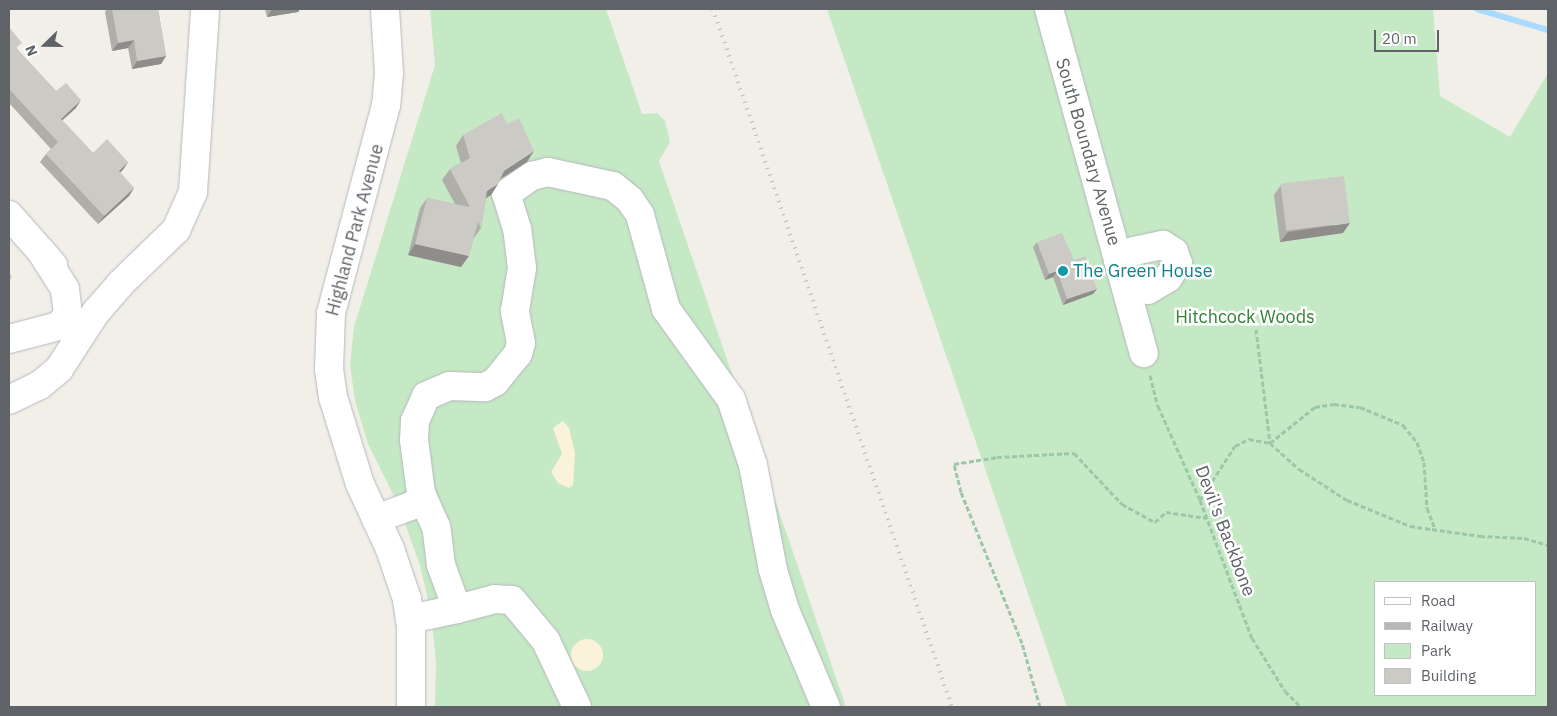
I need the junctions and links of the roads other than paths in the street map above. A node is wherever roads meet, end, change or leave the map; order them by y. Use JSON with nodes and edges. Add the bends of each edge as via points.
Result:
{"nodes":[{"id":1,"x":206,"y":9,"type":"edge"},
{"id":2,"x":385,"y":9,"type":"edge"},
{"id":3,"x":1049,"y":9,"type":"edge"},
{"id":4,"x":9,"y":215,"type":"edge"},
{"id":5,"x":41,"y":251,"type":"junction"},
{"id":6,"x":1118,"y":260,"type":"junction"},
{"id":7,"x":1127,"y":286,"type":"junction"},
{"id":8,"x":96,"y":312,"type":"junction"},
{"id":9,"x":9,"y":339,"type":"edge"},
{"id":10,"x":1144,"y":353,"type":"road end"},
{"id":11,"x":9,"y":400,"type":"edge"},
{"id":12,"x":424,"y":501,"type":"junction"},
{"id":13,"x":376,"y":519,"type":"junction"},
{"id":14,"x":457,"y":609,"type":"junction"},
{"id":15,"x":410,"y":619,"type":"junction"},
{"id":16,"x":410,"y":707,"type":"edge"},
{"id":17,"x":577,"y":707,"type":"edge"},
{"id":18,"x":826,"y":707,"type":"edge"}],
"edges":[{"from":1,"to":8,"type":"street","via":[[193,192],[176,230]]},
{"from":2,"to":13,"type":"street","name":"Highland Park Avenue","via":[[388,49],[386,105],[331,313],[328,341],[333,397],[360,484]]},
{"from":3,"to":6,"type":"street","name":"South Boundary Avenue"},
{"from":4,"to":5,"type":"street"},
{"from":5,"to":8,"type":"street"},
{"from":5,"to":9,"type":"street","via":[[65,289],[68,314],[59,326]]},
{"from":6,"to":7,"type":"street","name":"South Boundary Avenue"},
{"from":6,"to":7,"type":"street","via":[[1134,252],[1163,245],[1174,252],[1178,263],[1168,278],[1148,290]]},
{"from":7,"to":10,"type":"street","name":"South Boundary Avenue"},
{"from":8,"to":11,"type":"street","via":[[59,368],[40,385]]},
{"from":12,"to":13,"type":"street"},
{"from":12,"to":14,"type":"street","via":[[436,527],[441,565]]},
{"from":12,"to":18,"type":"street","via":[[414,440],[419,406],[436,390],[449,386],[485,387],[495,382],[518,354],[521,344],[515,311],[522,268],[517,229],[506,194],[532,176],[548,172],[613,186],[630,200],[640,215],[666,309],[731,398],[753,465],[773,570],[785,610]]},
{"from":13,"to":15,"type":"street","name":"Highland Park Avenue","via":[[400,574]]},
{"from":14,"to":15,"type":"street"},
{"from":14,"to":17,"type":"street","via":[[495,599],[512,600],[546,641]]},
{"from":15,"to":16,"type":"street","name":"Highland Park Avenue"}]}
